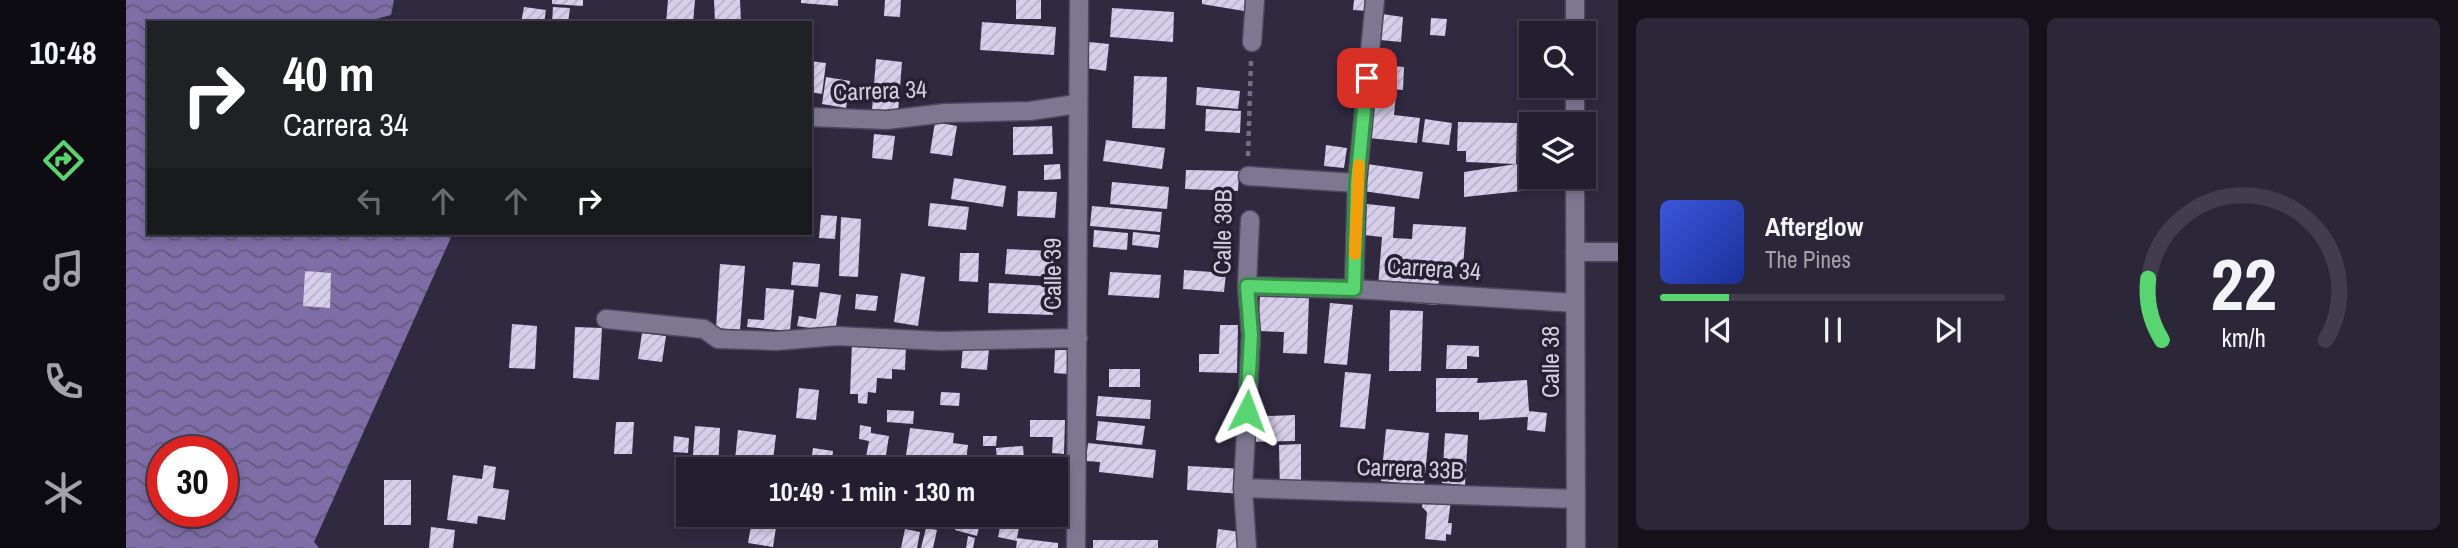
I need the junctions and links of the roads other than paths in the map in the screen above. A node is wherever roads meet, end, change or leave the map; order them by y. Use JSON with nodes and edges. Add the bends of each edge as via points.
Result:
{"nodes":[{"id":1,"x":1079,"y":0,"type":"edge"},
{"id":2,"x":1255,"y":0,"type":"edge"},
{"id":3,"x":1375,"y":0,"type":"edge"},
{"id":4,"x":1575,"y":0,"type":"edge"},
{"id":5,"x":1575,"y":21,"type":"edge"},
{"id":6,"x":1252,"y":42,"type":"road end"},
{"id":7,"x":1077,"y":104,"type":"junction"},
{"id":8,"x":812,"y":117,"type":"edge"},
{"id":9,"x":1248,"y":176,"type":"road end"},
{"id":10,"x":1357,"y":183,"type":"junction"},
{"id":11,"x":1575,"y":189,"type":"edge"},
{"id":12,"x":1250,"y":220,"type":"dead end"},
{"id":13,"x":1575,"y":252,"type":"junction"},
{"id":14,"x":1618,"y":252,"type":"edge"},
{"id":15,"x":1247,"y":286,"type":"junction"},
{"id":16,"x":1354,"y":289,"type":"junction"},
{"id":17,"x":1575,"y":303,"type":"junction"},
{"id":18,"x":606,"y":319,"type":"dead end"},
{"id":19,"x":1078,"y":338,"type":"junction"},
{"id":20,"x":1243,"y":488,"type":"junction"},
{"id":21,"x":1576,"y":499,"type":"junction"},
{"id":22,"x":1076,"y":548,"type":"edge"},
{"id":23,"x":1247,"y":548,"type":"edge"},
{"id":24,"x":1576,"y":548,"type":"edge"}],
"edges":[{"from":1,"to":7,"type":"street","name":"Calle 39"},
{"from":2,"to":6,"type":"street"},
{"from":3,"to":10,"type":"street"},
{"from":4,"to":5,"type":"street"},
{"from":7,"to":8,"type":"street","name":"Carrera 34","via":[[887,120]]},
{"from":7,"to":19,"type":"street","name":"Calle 39"},
{"from":9,"to":10,"type":"street"},
{"from":10,"to":16,"type":"street"},
{"from":11,"to":13,"type":"street","name":"Calle 38"},
{"from":12,"to":15,"type":"street","name":"Calle 38B"},
{"from":13,"to":14,"type":"street"},
{"from":13,"to":17,"type":"street","name":"Calle 38"},
{"from":15,"to":16,"type":"street","name":"Carrera 34"},
{"from":15,"to":20,"type":"street","name":"Calle 38B","via":[[1251,335]]},
{"from":16,"to":17,"type":"street","name":"Carrera 34"},
{"from":17,"to":21,"type":"street","name":"Calle 38"},
{"from":18,"to":19,"type":"street","via":[[704,329],[718,339]]},
{"from":19,"to":22,"type":"street","name":"Calle 39"},
{"from":20,"to":21,"type":"street","name":"Carrera 33B"},
{"from":20,"to":23,"type":"street","name":"Calle 38B"},
{"from":21,"to":24,"type":"street","name":"Calle 38"}]}
